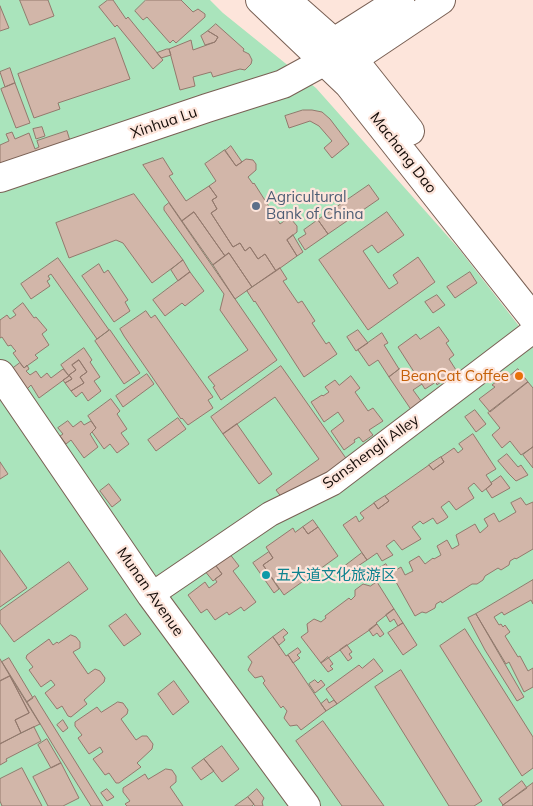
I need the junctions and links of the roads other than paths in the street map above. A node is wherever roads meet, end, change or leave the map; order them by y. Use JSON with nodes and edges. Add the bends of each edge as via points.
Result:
{"nodes":[{"id":1,"x":260,"y":0,"type":"edge"},
{"id":2,"x":400,"y":0,"type":"edge"},
{"id":3,"x":441,"y":0,"type":"edge"},
{"id":4,"x":294,"y":16,"type":"edge"},
{"id":5,"x":374,"y":32,"type":"junction"},
{"id":6,"x":336,"y":51,"type":"junction"},
{"id":7,"x":0,"y":178,"type":"edge"},
{"id":8,"x":533,"y":290,"type":"edge"},
{"id":9,"x":533,"y":318,"type":"edge"},
{"id":10,"x":533,"y":331,"type":"edge"},
{"id":11,"x":0,"y":374,"type":"edge"},
{"id":12,"x":151,"y":595,"type":"junction"},
{"id":13,"x":306,"y":806,"type":"edge"}],
"edges":[{"from":1,"to":4,"type":"main road","name":"Machang Dao"},
{"from":2,"to":5,"type":"main road"},
{"from":3,"to":5,"type":"main road"},
{"from":4,"to":5,"type":"main road","via":[[330,27],[356,25]]},
{"from":4,"to":6,"type":"main road","name":"Machang Dao"},
{"from":5,"to":6,"type":"main road","via":[[360,46]]},
{"from":6,"to":7,"type":"main road","name":"Xinhua Lu","via":[[284,84]]},
{"from":6,"to":8,"type":"main road","name":"Machang Dao"},
{"from":6,"to":9,"type":"main road","name":"Machang Dao","via":[[350,85]]},
{"from":10,"to":12,"type":"street","name":"Sanshengli Alley","via":[[333,483],[270,514]]},
{"from":11,"to":12,"type":"main road","name":"Munan Avenue"},
{"from":12,"to":13,"type":"main road","name":"Munan Avenue"}]}
